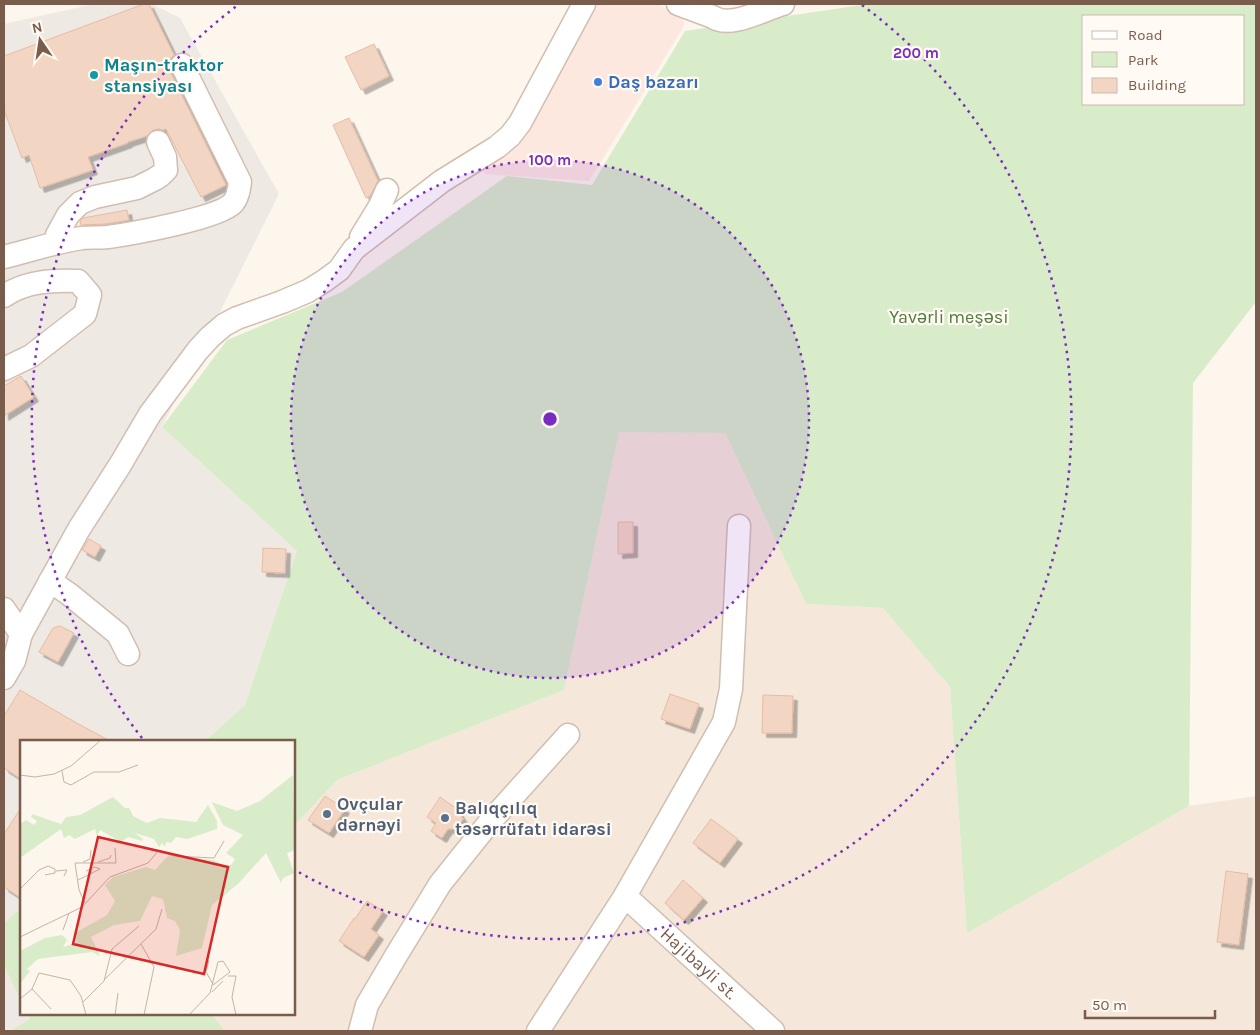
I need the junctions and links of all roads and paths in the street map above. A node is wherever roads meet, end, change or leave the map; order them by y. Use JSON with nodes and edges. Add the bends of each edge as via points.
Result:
{"nodes":[{"id":1,"x":584,"y":4,"type":"edge"},
{"id":2,"x":678,"y":4,"type":"edge"},
{"id":3,"x":783,"y":4,"type":"edge"},
{"id":4,"x":182,"y":65,"type":"dead end"},
{"id":5,"x":158,"y":142,"type":"dead end"},
{"id":6,"x":387,"y":190,"type":"dead end"},
{"id":7,"x":56,"y":243,"type":"junction"},
{"id":8,"x":354,"y":249,"type":"junction"},
{"id":9,"x":4,"y":257,"type":"edge"},
{"id":10,"x":4,"y":296,"type":"edge"},
{"id":11,"x":4,"y":369,"type":"edge"},
{"id":12,"x":739,"y":526,"type":"dead end"},
{"id":13,"x":50,"y":581,"type":"junction"},
{"id":14,"x":4,"y":609,"type":"edge"},
{"id":15,"x":21,"y":634,"type":"junction"},
{"id":16,"x":128,"y":654,"type":"dead end"},
{"id":17,"x":4,"y":678,"type":"edge"},
{"id":18,"x":568,"y":735,"type":"dead end"},
{"id":19,"x":625,"y":896,"type":"junction"},
{"id":20,"x":360,"y":1031,"type":"edge"},
{"id":21,"x":538,"y":1031,"type":"edge"},
{"id":22,"x":773,"y":1031,"type":"edge"}],
"edges":[{"from":1,"to":8,"type":"street","via":[[510,136],[442,181]]},
{"from":2,"to":3,"type":"street","via":[[726,21]]},
{"from":4,"to":7,"type":"street","via":[[240,182],[232,204],[184,222]]},
{"from":5,"to":7,"type":"street","via":[[165,157],[166,170],[161,175],[137,188],[80,202],[68,216]]},
{"from":6,"to":8,"type":"street"},
{"from":7,"to":9,"type":"street"},
{"from":8,"to":13,"type":"street","via":[[339,270],[324,281],[308,291],[224,325],[198,350],[150,414],[78,529]]},
{"from":10,"to":11,"type":"street","via":[[37,282],[60,280],[78,280],[90,295],[85,314],[31,356]]},
{"from":12,"to":19,"type":"street","via":[[731,689],[724,722]]},
{"from":13,"to":15,"type":"street"},
{"from":13,"to":16,"type":"street","via":[[118,634]]},
{"from":14,"to":15,"type":"street"},
{"from":15,"to":17,"type":"street","via":[[14,661]]},
{"from":18,"to":20,"type":"street","via":[[488,824],[440,884],[367,1005]]},
{"from":19,"to":21,"type":"street"},
{"from":19,"to":22,"type":"street","name":"Hajibayli st."}]}
